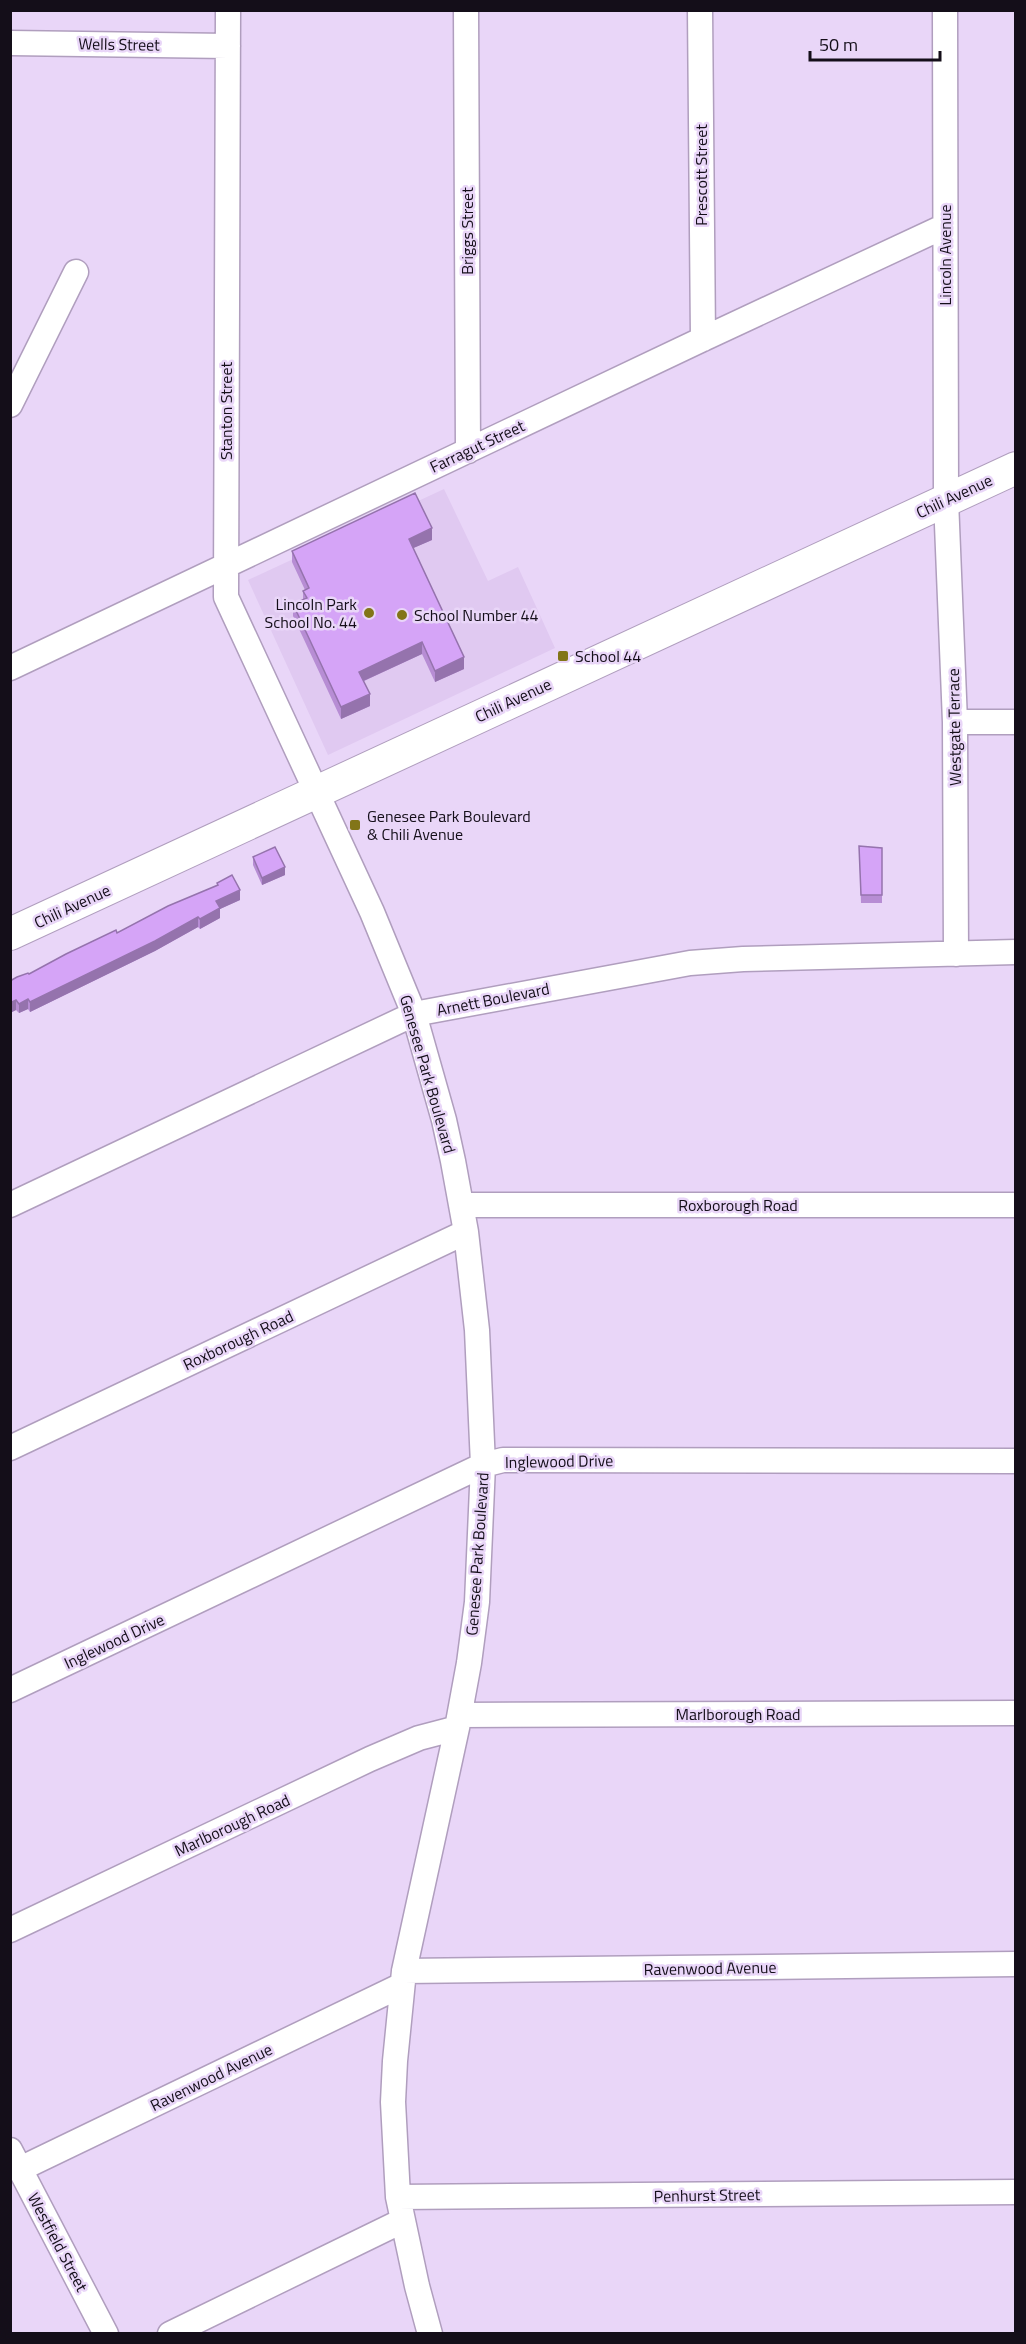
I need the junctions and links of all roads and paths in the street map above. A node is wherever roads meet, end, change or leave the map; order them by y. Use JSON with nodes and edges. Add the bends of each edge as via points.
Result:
{"nodes":[{"id":1,"x":228,"y":10,"type":"edge"},
{"id":2,"x":466,"y":10,"type":"edge"},
{"id":3,"x":700,"y":10,"type":"edge"},
{"id":4,"x":945,"y":10,"type":"edge"},
{"id":5,"x":13,"y":45,"type":"edge"},
{"id":6,"x":228,"y":46,"type":"junction"},
{"id":7,"x":945,"y":226,"type":"junction"},
{"id":8,"x":76,"y":272,"type":"dead end"},
{"id":9,"x":703,"y":339,"type":"junction"},
{"id":10,"x":10,"y":405,"type":"edge"},
{"id":11,"x":468,"y":451,"type":"junction"},
{"id":12,"x":1016,"y":468,"type":"edge"},
{"id":13,"x":946,"y":500,"type":"junction"},
{"id":14,"x":226,"y":565,"type":"junction"},
{"id":15,"x":10,"y":668,"type":"edge"},
{"id":16,"x":955,"y":722,"type":"junction"},
{"id":17,"x":1016,"y":722,"type":"edge"},
{"id":18,"x":316,"y":791,"type":"junction"},
{"id":19,"x":10,"y":934,"type":"edge"},
{"id":20,"x":1016,"y":952,"type":"edge"},
{"id":21,"x":956,"y":954,"type":"junction"},
{"id":22,"x":414,"y":1014,"type":"junction"},
{"id":23,"x":10,"y":1205,"type":"edge"},
{"id":24,"x":461,"y":1205,"type":"junction"},
{"id":25,"x":1016,"y":1205,"type":"edge"},
{"id":26,"x":466,"y":1232,"type":"junction"},
{"id":27,"x":10,"y":1448,"type":"edge"},
{"id":28,"x":1016,"y":1461,"type":"edge"},
{"id":29,"x":483,"y":1465,"type":"junction"},
{"id":30,"x":10,"y":1690,"type":"edge"},
{"id":31,"x":1016,"y":1713,"type":"edge"},
{"id":32,"x":459,"y":1721,"type":"junction"},
{"id":33,"x":10,"y":1930,"type":"edge"},
{"id":34,"x":1016,"y":1964,"type":"edge"},
{"id":35,"x":403,"y":1978,"type":"junction"},
{"id":36,"x":16,"y":2160,"type":"edge"},
{"id":37,"x":1016,"y":2192,"type":"edge"},
{"id":38,"x":400,"y":2209,"type":"junction"},
{"id":39,"x":106,"y":2334,"type":"edge"},
{"id":40,"x":170,"y":2334,"type":"edge"},
{"id":41,"x":430,"y":2334,"type":"edge"}],
"edges":[{"from":1,"to":6,"type":"street","name":"Stanton Street"},
{"from":2,"to":11,"type":"street","name":"Briggs Street"},
{"from":3,"to":9,"type":"street","name":"Prescott Street"},
{"from":4,"to":7,"type":"street","name":"Lincoln Avenue"},
{"from":5,"to":6,"type":"street","name":"Wells Street"},
{"from":6,"to":14,"type":"street","name":"Stanton Street"},
{"from":7,"to":9,"type":"street","name":"Farragut Street"},
{"from":7,"to":13,"type":"street","name":"Lincoln Avenue"},
{"from":8,"to":10,"type":"street"},
{"from":9,"to":11,"type":"street","name":"Farragut Street"},
{"from":11,"to":14,"type":"street","name":"Farragut Street"},
{"from":12,"to":13,"type":"main road","name":"Chili Avenue"},
{"from":13,"to":16,"type":"street","name":"Westgate Terrace"},
{"from":13,"to":18,"type":"main road","name":"Chili Avenue"},
{"from":14,"to":15,"type":"street","name":"Farragut Street"},
{"from":14,"to":18,"type":"street","name":"Stanton Street","via":[[229,607]]},
{"from":16,"to":17,"type":"street"},
{"from":16,"to":21,"type":"street","name":"Westgate Terrace"},
{"from":18,"to":19,"type":"main road","name":"Chili Avenue"},
{"from":18,"to":22,"type":"street","name":"Genesee Park Boulevard"},
{"from":20,"to":21,"type":"street","name":"Arnett Boulevard"},
{"from":21,"to":22,"type":"street","name":"Arnett Boulevard","via":[[690,963]]},
{"from":22,"to":23,"type":"street","name":"Arnett Boulevard"},
{"from":22,"to":24,"type":"street","name":"Genesee Park Boulevard","via":[[444,1120]]},
{"from":24,"to":25,"type":"street","name":"Roxborough Road"},
{"from":24,"to":26,"type":"street","name":"Genesee Park Boulevard"},
{"from":26,"to":27,"type":"street","name":"Roxborough Road"},
{"from":26,"to":29,"type":"street","name":"Genesee Park Boulevard","via":[[477,1330]]},
{"from":28,"to":29,"type":"street","name":"Inglewood Drive","via":[[503,1460]]},
{"from":29,"to":30,"type":"street","name":"Inglewood Drive"},
{"from":29,"to":32,"type":"street","name":"Genesee Park Boulevard","via":[[477,1602]]},
{"from":31,"to":32,"type":"street","name":"Marlborough Road"},
{"from":32,"to":33,"type":"street","name":"Marlborough Road","via":[[370,1759]]},
{"from":32,"to":35,"type":"street","name":"Genesee Park Boulevard"},
{"from":34,"to":35,"type":"street","name":"Ravenwood Avenue"},
{"from":35,"to":36,"type":"street","name":"Ravenwood Avenue"},
{"from":35,"to":38,"type":"street","name":"Genesee Park Boulevard","via":[[393,2102]]},
{"from":36,"to":39,"type":"street","name":"Westfield Street"},
{"from":37,"to":38,"type":"street","name":"Penhurst Street"},
{"from":38,"to":40,"type":"street","name":"Penhurst Street"},
{"from":38,"to":41,"type":"street","name":"Genesee Park Boulevard"}]}
